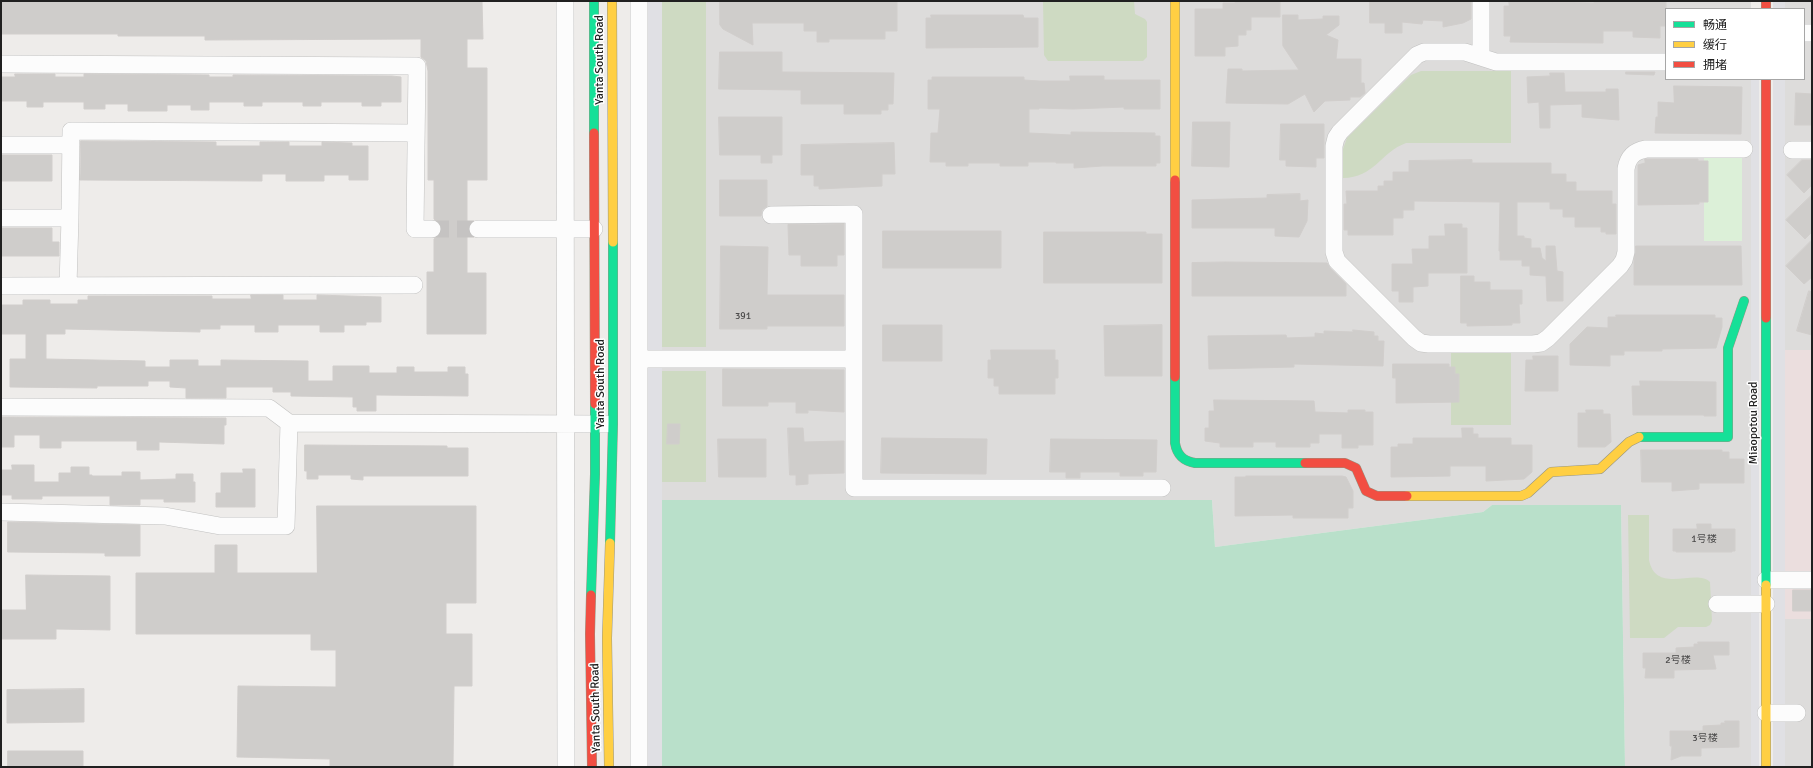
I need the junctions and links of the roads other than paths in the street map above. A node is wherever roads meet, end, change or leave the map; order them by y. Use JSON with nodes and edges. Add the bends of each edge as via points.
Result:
{"nodes":[{"id":1,"x":565,"y":1,"type":"edge"},
{"id":2,"x":594,"y":1,"type":"edge"},
{"id":3,"x":612,"y":1,"type":"edge"},
{"id":4,"x":639,"y":1,"type":"edge"},
{"id":5,"x":1175,"y":1,"type":"edge"},
{"id":6,"x":1481,"y":1,"type":"edge"},
{"id":7,"x":1481,"y":57,"type":"junction"},
{"id":8,"x":1665,"y":62,"type":"edge"},
{"id":9,"x":1,"y":64,"type":"edge"},
{"id":10,"x":1766,"y":80,"type":"edge"},
{"id":11,"x":416,"y":133,"type":"junction"},
{"id":12,"x":1,"y":145,"type":"edge"},
{"id":13,"x":71,"y":145,"type":"junction"},
{"id":14,"x":1744,"y":149,"type":"dead end"},
{"id":15,"x":1792,"y":150,"type":"dead end"},
{"id":16,"x":1812,"y":150,"type":"edge"},
{"id":17,"x":771,"y":215,"type":"dead end"},
{"id":18,"x":1,"y":218,"type":"edge"},
{"id":19,"x":70,"y":218,"type":"junction"},
{"id":20,"x":432,"y":229,"type":"tunnel mouth"},
{"id":21,"x":478,"y":229,"type":"tunnel mouth"},
{"id":22,"x":565,"y":229,"type":"junction"},
{"id":23,"x":594,"y":230,"type":"junction"},
{"id":24,"x":414,"y":285,"type":"dead end"},
{"id":25,"x":1,"y":286,"type":"edge"},
{"id":26,"x":68,"y":286,"type":"junction"},
{"id":27,"x":1744,"y":301,"type":"dead end"},
{"id":28,"x":639,"y":359,"type":"junction"},
{"id":29,"x":854,"y":359,"type":"junction"},
{"id":30,"x":1,"y":407,"type":"edge"},
{"id":31,"x":288,"y":423,"type":"junction"},
{"id":32,"x":566,"y":424,"type":"junction"},
{"id":33,"x":613,"y":424,"type":"junction"},
{"id":34,"x":595,"y":425,"type":"junction"},
{"id":35,"x":1162,"y":488,"type":"dead end"},
{"id":36,"x":1,"y":512,"type":"edge"},
{"id":37,"x":1766,"y":580,"type":"junction"},
{"id":38,"x":1812,"y":580,"type":"edge"},
{"id":39,"x":1717,"y":604,"type":"dead end"},
{"id":40,"x":1766,"y":604,"type":"junction"},
{"id":41,"x":1766,"y":713,"type":"junction"},
{"id":42,"x":1797,"y":713,"type":"dead end"},
{"id":43,"x":566,"y":767,"type":"edge"},
{"id":44,"x":592,"y":767,"type":"edge"},
{"id":45,"x":609,"y":767,"type":"edge"},
{"id":46,"x":639,"y":767,"type":"edge"},
{"id":47,"x":1766,"y":767,"type":"edge"}],
"edges":[{"from":1,"to":22,"type":"street"},
{"from":2,"to":23,"type":"street","name":"Yanta South Road"},
{"from":3,"to":33,"type":"street","name":"Yanta South Road"},
{"from":4,"to":28,"type":"street"},
{"from":5,"to":27,"type":"street","via":[[1175,443],[1184,460],[1195,463],[1345,463],[1356,468],[1366,491],[1377,496],[1521,496],[1528,493],[1551,472],[1600,469],[1629,442],[1639,437],[1728,437],[1728,348]]},
{"from":6,"to":7,"type":"street"},
{"from":7,"to":8,"type":"street","via":[[1496,62]]},
{"from":7,"to":14,"type":"street","via":[[1465,52],[1424,52],[1417,55],[1340,132],[1335,142],[1336,258],[1421,343],[1533,344],[1544,341],[1624,260],[1626,169],[1627,161],[1632,155],[1638,150],[1646,149]]},
{"from":9,"to":11,"type":"street","via":[[416,66]]},
{"from":10,"to":37,"type":"street","name":"Miaopotou Road"},
{"from":11,"to":13,"type":"street","via":[[71,131]]},
{"from":11,"to":20,"type":"street","via":[[415,229]]},
{"from":12,"to":13,"type":"street"},
{"from":13,"to":19,"type":"street"},
{"from":15,"to":16,"type":"street"},
{"from":17,"to":29,"type":"street","via":[[854,214]]},
{"from":18,"to":19,"type":"street"},
{"from":19,"to":26,"type":"street"},
{"from":21,"to":22,"type":"street"},
{"from":22,"to":23,"type":"street"},
{"from":22,"to":32,"type":"street"},
{"from":23,"to":34,"type":"street","name":"Yanta South Road"},
{"from":24,"to":26,"type":"street"},
{"from":25,"to":26,"type":"street"},
{"from":28,"to":29,"type":"street"},
{"from":28,"to":46,"type":"street"},
{"from":29,"to":35,"type":"street","via":[[854,488]]},
{"from":30,"to":31,"type":"street","via":[[269,408]]},
{"from":31,"to":32,"type":"street"},
{"from":31,"to":36,"type":"street","via":[[286,526],[220,526],[165,516]]},
{"from":32,"to":34,"type":"street"},
{"from":32,"to":43,"type":"street"},
{"from":33,"to":34,"type":"street"},
{"from":33,"to":45,"type":"street","name":"Yanta South Road","via":[[607,638]]},
{"from":34,"to":44,"type":"street","name":"Yanta South Road","via":[[590,634]]},
{"from":37,"to":38,"type":"street"},
{"from":37,"to":40,"type":"street","name":"Miaopotou Road"},
{"from":39,"to":40,"type":"street"},
{"from":40,"to":41,"type":"street","name":"Miaopotou Road"},
{"from":41,"to":42,"type":"street"},
{"from":41,"to":47,"type":"street","name":"Miaopotou Road"}]}
